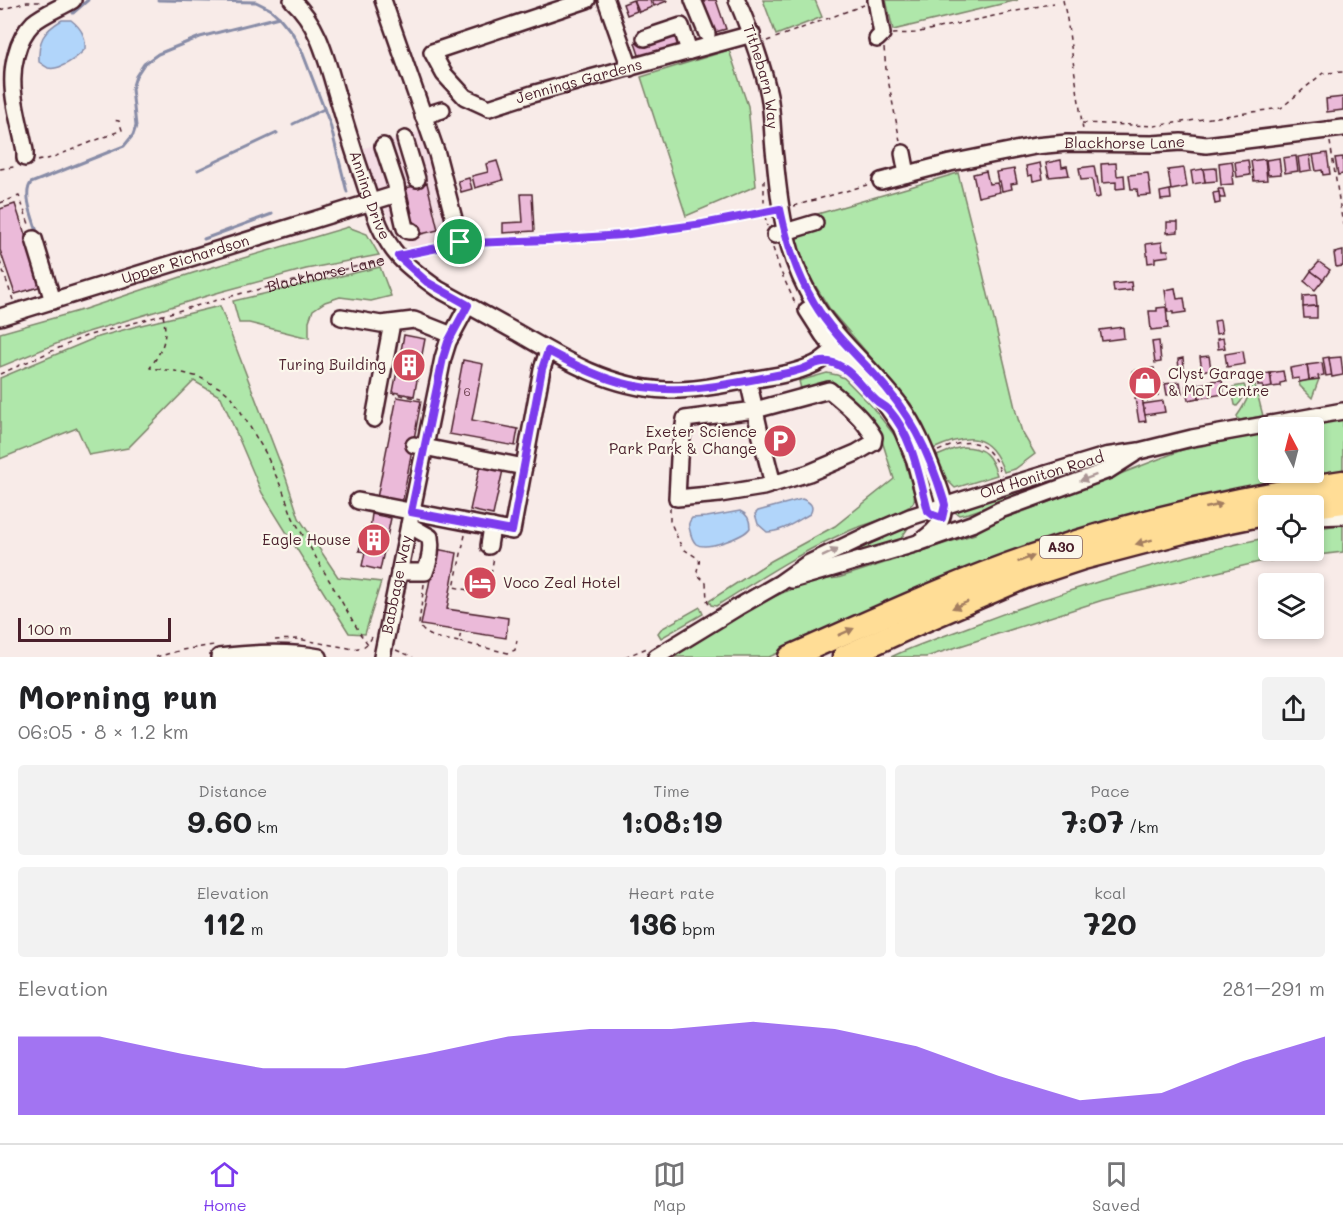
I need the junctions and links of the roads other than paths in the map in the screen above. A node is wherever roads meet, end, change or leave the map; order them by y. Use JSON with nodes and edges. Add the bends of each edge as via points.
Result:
{"nodes":[{"id":1,"x":292,"y":0,"type":"edge"},
{"id":2,"x":383,"y":0,"type":"edge"},
{"id":3,"x":587,"y":0,"type":"edge"},
{"id":4,"x":606,"y":0,"type":"edge"},
{"id":5,"x":693,"y":0,"type":"edge"},
{"id":6,"x":737,"y":0,"type":"edge"},
{"id":7,"x":871,"y":2,"type":"edge"},
{"id":8,"x":68,"y":3,"type":"edge"},
{"id":9,"x":707,"y":34,"type":"dead end"},
{"id":10,"x":879,"y":37,"type":"road end"},
{"id":11,"x":645,"y":38,"type":"dead end"},
{"id":12,"x":757,"y":39,"type":"junction"},
{"id":13,"x":689,"y":51,"type":"junction"},
{"id":14,"x":630,"y":68,"type":"junction"},
{"id":15,"x":442,"y":110,"type":"dead end"},
{"id":16,"x":423,"y":116,"type":"junction"},
{"id":17,"x":1336,"y":128,"type":"edge"},
{"id":18,"x":405,"y":139,"type":"dead end"},
{"id":19,"x":383,"y":146,"type":"dead end"},
{"id":20,"x":902,"y":150,"type":"road end"},
{"id":21,"x":27,"y":162,"type":"road end"},
{"id":22,"x":907,"y":174,"type":"junction"},
{"id":23,"x":880,"y":181,"type":"road end"},
{"id":24,"x":394,"y":192,"type":"junction"},
{"id":25,"x":371,"y":202,"type":"junction"},
{"id":26,"x":815,"y":223,"type":"dead end"},
{"id":27,"x":412,"y":231,"type":"dead end"},
{"id":28,"x":780,"y":233,"type":"junction"},
{"id":29,"x":34,"y":239,"type":"road end"},
{"id":30,"x":460,"y":242,"type":"road end"},
{"id":31,"x":53,"y":301,"type":"junction"},
{"id":32,"x":465,"y":309,"type":"junction"},
{"id":33,"x":341,"y":316,"type":"dead end"},
{"id":34,"x":0,"y":318,"type":"edge"},
{"id":35,"x":826,"y":321,"type":"junction"},
{"id":36,"x":392,"y":323,"type":"junction"},
{"id":37,"x":452,"y":335,"type":"junction"},
{"id":38,"x":834,"y":350,"type":"junction"},
{"id":39,"x":548,"y":351,"type":"junction"},
{"id":40,"x":851,"y":351,"type":"junction"},
{"id":41,"x":820,"y":362,"type":"junction"},
{"id":42,"x":748,"y":380,"type":"junction"},
{"id":43,"x":885,"y":406,"type":"junction"},
{"id":44,"x":756,"y":410,"type":"junction"},
{"id":45,"x":1343,"y":411,"type":"edge"},
{"id":46,"x":374,"y":419,"type":"dead end"},
{"id":47,"x":419,"y":445,"type":"junction"},
{"id":48,"x":1139,"y":451,"type":"junction"},
{"id":49,"x":524,"y":467,"type":"junction"},
{"id":50,"x":1343,"y":482,"type":"edge"},
{"id":51,"x":773,"y":484,"type":"junction"},
{"id":52,"x":358,"y":501,"type":"dead end"},
{"id":53,"x":1343,"y":502,"type":"edge"},
{"id":54,"x":1324,"y":505,"type":"edge"},
{"id":55,"x":1000,"y":510,"type":"junction"},
{"id":56,"x":938,"y":511,"type":"junction"},
{"id":57,"x":1258,"y":516,"type":"edge"},
{"id":58,"x":1343,"y":516,"type":"edge"},
{"id":59,"x":1324,"y":517,"type":"edge"},
{"id":60,"x":410,"y":518,"type":"junction"},
{"id":61,"x":492,"y":527,"type":"junction"},
{"id":62,"x":918,"y":543,"type":"junction"},
{"id":63,"x":491,"y":552,"type":"road end"},
{"id":64,"x":399,"y":572,"type":"junction"},
{"id":65,"x":780,"y":583,"type":"junction"},
{"id":66,"x":791,"y":656,"type":"edge"},
{"id":67,"x":219,"y":657,"type":"edge"},
{"id":68,"x":317,"y":657,"type":"edge"},
{"id":69,"x":382,"y":657,"type":"edge"},
{"id":70,"x":656,"y":657,"type":"edge"},
{"id":71,"x":844,"y":657,"type":"edge"}],
"edges":[{"from":1,"to":25,"type":"street","name":"Anning Drive","via":[[316,31]]},
{"from":2,"to":16,"type":"street"},
{"from":3,"to":14,"type":"street","name":"Jennings Gardens","via":[[432,52],[444,74],[465,97],[489,108]]},
{"from":4,"to":14,"type":"street"},
{"from":5,"to":9,"type":"street"},
{"from":6,"to":12,"type":"street","name":"Tithebarn Way"},
{"from":7,"to":10,"type":"street"},
{"from":8,"to":21,"type":"street","via":[[42,16],[27,30],[15,61],[13,94]]},
{"from":11,"to":13,"type":"street","via":[[681,26]]},
{"from":12,"to":13,"type":"street","name":"Jennings Gardens"},
{"from":12,"to":28,"type":"street","name":"Tithebarn Way","via":[[773,125],[771,171]]},
{"from":13,"to":14,"type":"street","name":"Jennings Gardens"},
{"from":15,"to":16,"type":"street"},
{"from":16,"to":30,"type":"street"},
{"from":17,"to":22,"type":"street","name":"Blackhorse Lane","via":[[1206,145],[1046,145]]},
{"from":18,"to":24,"type":"street","name":"Upper Richardson","via":[[422,177]]},
{"from":19,"to":24,"type":"street"},
{"from":20,"to":22,"type":"street"},
{"from":22,"to":23,"type":"street","name":"Blackhorse Lane"},
{"from":24,"to":25,"type":"street","name":"Upper Richardson"},
{"from":24,"to":27,"type":"street","via":[[405,228]]},
{"from":25,"to":31,"type":"street","name":"Upper Richardson"},
{"from":25,"to":32,"type":"street","name":"Anning Drive","via":[[378,224],[398,256]]},
{"from":26,"to":28,"type":"street"},
{"from":28,"to":35,"type":"street","name":"Tithebarn Way","via":[[799,276]]},
{"from":28,"to":38,"type":"street","name":"Tithebarn Way","via":[[784,265],[797,294]]},
{"from":29,"to":31,"type":"street"},
{"from":31,"to":34,"type":"street","name":"Upper Richardson"},
{"from":32,"to":37,"type":"street","name":"Babbage Way"},
{"from":32,"to":39,"type":"street","name":"Anning Drive"},
{"from":33,"to":36,"type":"street"},
{"from":35,"to":38,"type":"street","name":"Tithebarn Way","via":[[835,342]]},
{"from":35,"to":40,"type":"street","name":"Tithebarn Way"},
{"from":36,"to":37,"type":"street","via":[[414,320]]},
{"from":36,"to":46,"type":"street"},
{"from":37,"to":47,"type":"street","name":"Babbage Way"},
{"from":38,"to":40,"type":"street"},
{"from":38,"to":41,"type":"street"},
{"from":38,"to":43,"type":"street","name":"Tithebarn Way"},
{"from":39,"to":42,"type":"street","name":"Anning Drive","via":[[588,372],[647,388],[686,390]]},
{"from":39,"to":49,"type":"street"},
{"from":40,"to":56,"type":"street","name":"Tithebarn Way","via":[[910,419],[928,456]]},
{"from":41,"to":42,"type":"street","name":"Anning Drive"},
{"from":41,"to":43,"type":"street","name":"Tithebarn Way","via":[[834,363],[848,371]]},
{"from":42,"to":44,"type":"street"},
{"from":43,"to":56,"type":"street","name":"Tithebarn Way","via":[[901,427]]},
{"from":44,"to":51,"type":"street"},
{"from":44,"to":51,"type":"street","via":[[685,419],[677,498]]},
{"from":44,"to":51,"type":"street","via":[[829,390],[858,415],[874,437],[873,443],[856,453]]},
{"from":45,"to":48,"type":"street","name":"Old Honiton Road"},
{"from":47,"to":49,"type":"street"},
{"from":47,"to":60,"type":"street","name":"Babbage Way"},
{"from":48,"to":55,"type":"street","name":"Old Honiton Road","one_way":true,"via":[[1109,470]]},
{"from":48,"to":56,"type":"street","name":"Old Honiton Road","via":[[1105,456]]},
{"from":49,"to":61,"type":"street","via":[[512,531]]},
{"from":66,"to":50,"type":"highway","number":"A30","one_way":true,"via":[[1032,556],[1166,517]]},
{"from":52,"to":60,"type":"street"},
{"from":53,"to":54,"type":"highway"},
{"from":55,"to":56,"type":"street","name":"Old Honiton Road","via":[[959,519]]},
{"from":55,"to":62,"type":"street","name":"Old Honiton Road"},
{"from":56,"to":62,"type":"street","name":"Old Honiton Road","via":[[939,525]]},
{"from":65,"to":56,"type":"street","name":"Old Honiton Road","one_way":true,"via":[[831,552],[887,527]]},
{"from":57,"to":71,"type":"highway","number":"A30","one_way":true,"via":[[1140,543],[1025,577]]},
{"from":58,"to":59,"type":"street"},
{"from":60,"to":61,"type":"street"},
{"from":60,"to":64,"type":"street","name":"Babbage Way"},
{"from":60,"to":64,"type":"street","via":[[430,537],[429,564],[425,572]]},
{"from":61,"to":63,"type":"street"},
{"from":62,"to":65,"type":"street","name":"Old Honiton Road"},
{"from":64,"to":69,"type":"street","name":"Babbage Way"},
{"from":65,"to":70,"type":"street","name":"Old Honiton Road"},
{"from":67,"to":68,"type":"street","via":[[250,653]]}]}
